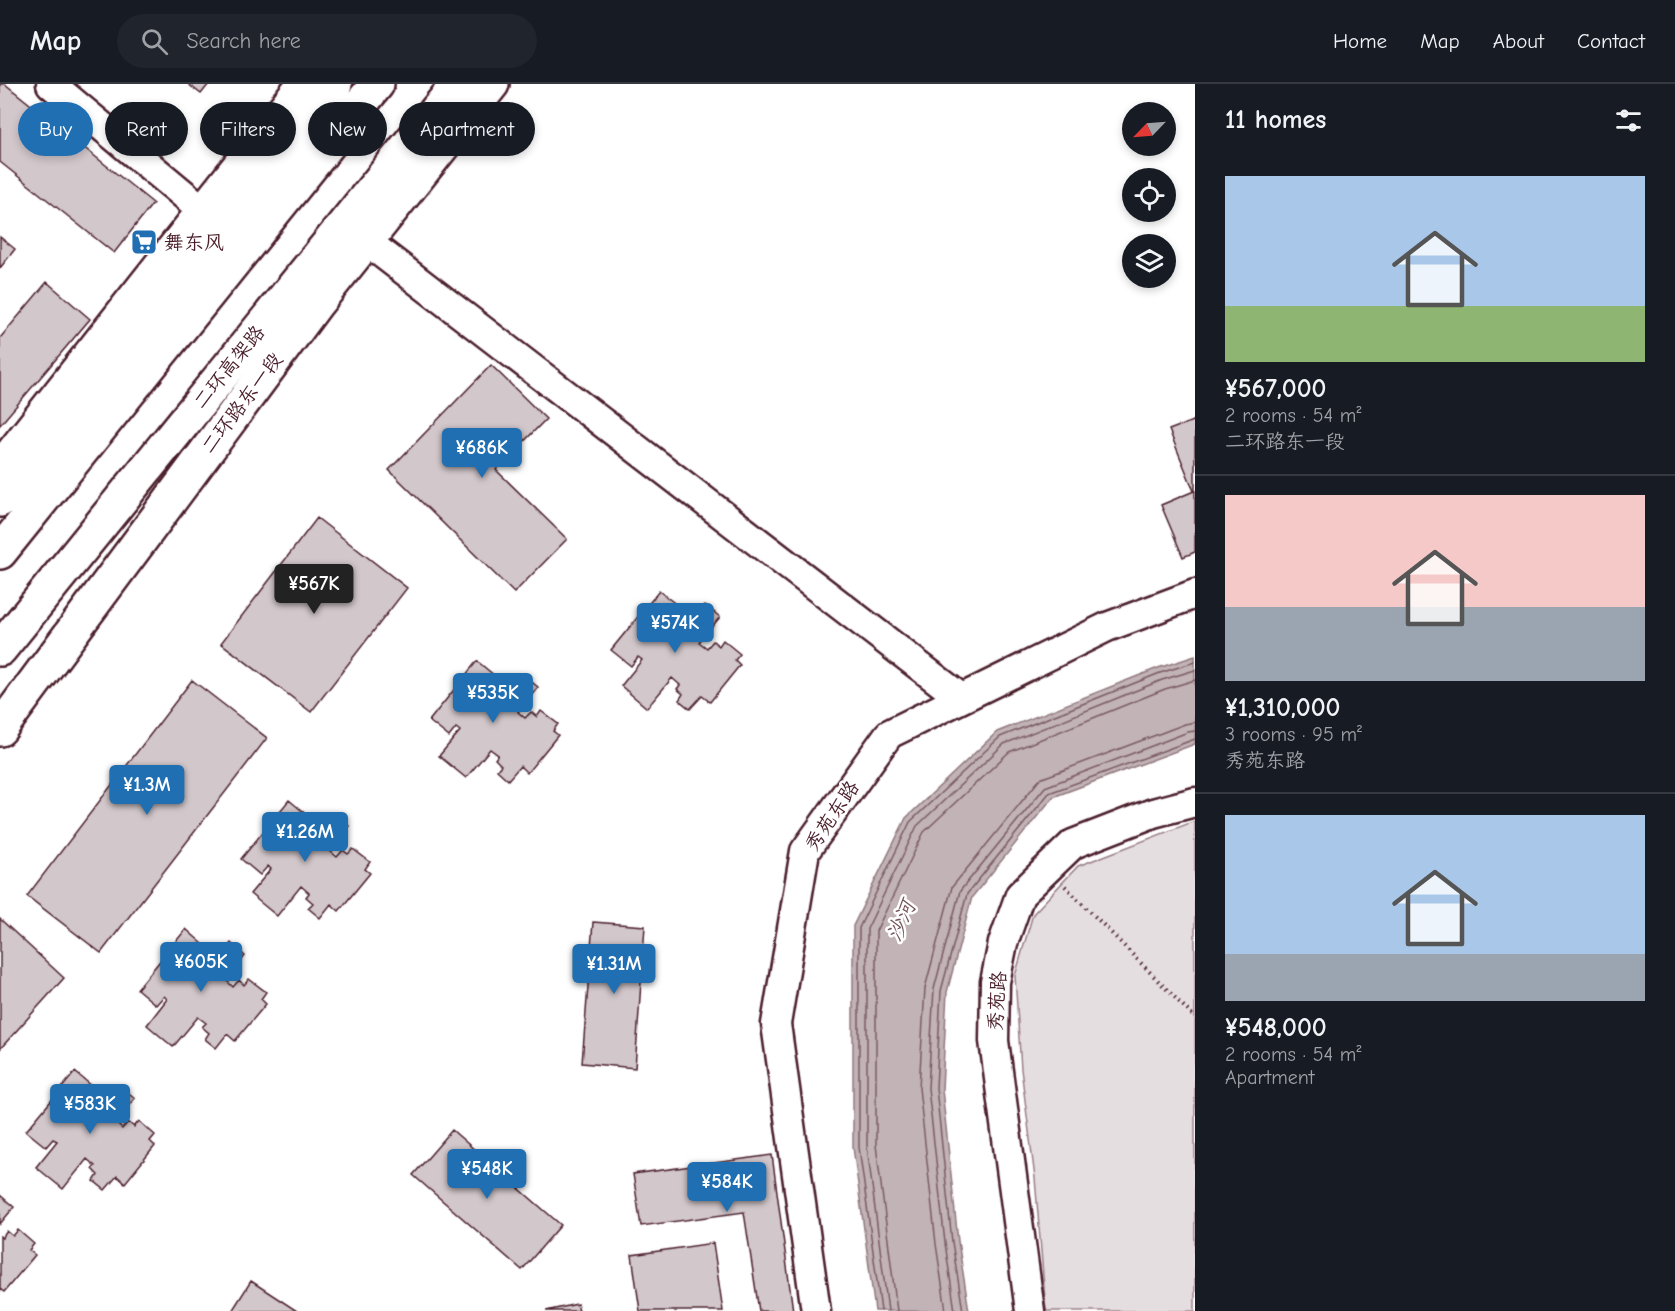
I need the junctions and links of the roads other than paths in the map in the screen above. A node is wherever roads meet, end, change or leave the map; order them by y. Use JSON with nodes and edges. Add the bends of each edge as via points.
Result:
{"nodes":[{"id":1,"x":51,"y":84,"type":"edge"},
{"id":2,"x":304,"y":84,"type":"edge"},
{"id":3,"x":335,"y":84,"type":"edge"},
{"id":4,"x":377,"y":84,"type":"edge"},
{"id":5,"x":458,"y":84,"type":"edge"},
{"id":6,"x":492,"y":84,"type":"edge"},
{"id":7,"x":205,"y":212,"type":"junction"},
{"id":8,"x":366,"y":241,"type":"junction"},
{"id":9,"x":0,"y":469,"type":"edge"},
{"id":10,"x":0,"y":500,"type":"edge"},
{"id":11,"x":0,"y":552,"type":"edge"},
{"id":12,"x":1195,"y":594,"type":"edge"},
{"id":13,"x":0,"y":649,"type":"edge"},
{"id":14,"x":961,"y":698,"type":"junction"},
{"id":15,"x":0,"y":729,"type":"edge"},
{"id":16,"x":1195,"y":802,"type":"edge"},
{"id":17,"x":816,"y":1311,"type":"edge"},
{"id":18,"x":1030,"y":1311,"type":"edge"}],
"edges":[{"from":1,"to":7,"type":"street"},
{"from":2,"to":7,"type":"main road"},
{"from":3,"to":10,"type":"main road"},
{"from":4,"to":11,"type":"main road"},
{"from":5,"to":13,"type":"main road","name":"二环高架路"},
{"from":6,"to":8,"type":"main road","name":"二环路东一段"},
{"from":7,"to":9,"type":"main road"},
{"from":8,"to":14,"type":"street"},
{"from":8,"to":15,"type":"main road","name":"二环路东一段"},
{"from":12,"to":14,"type":"street","name":"秀苑东路","via":[[1107,627]]},
{"from":14,"to":17,"type":"street","name":"秀苑东路","via":[[889,734],[805,851],[776,1024]]},
{"from":16,"to":18,"type":"street","name":"秀苑路","via":[[1153,813],[1073,844],[1020,895],[1003,943],[995,982],[994,1041]]}]}
